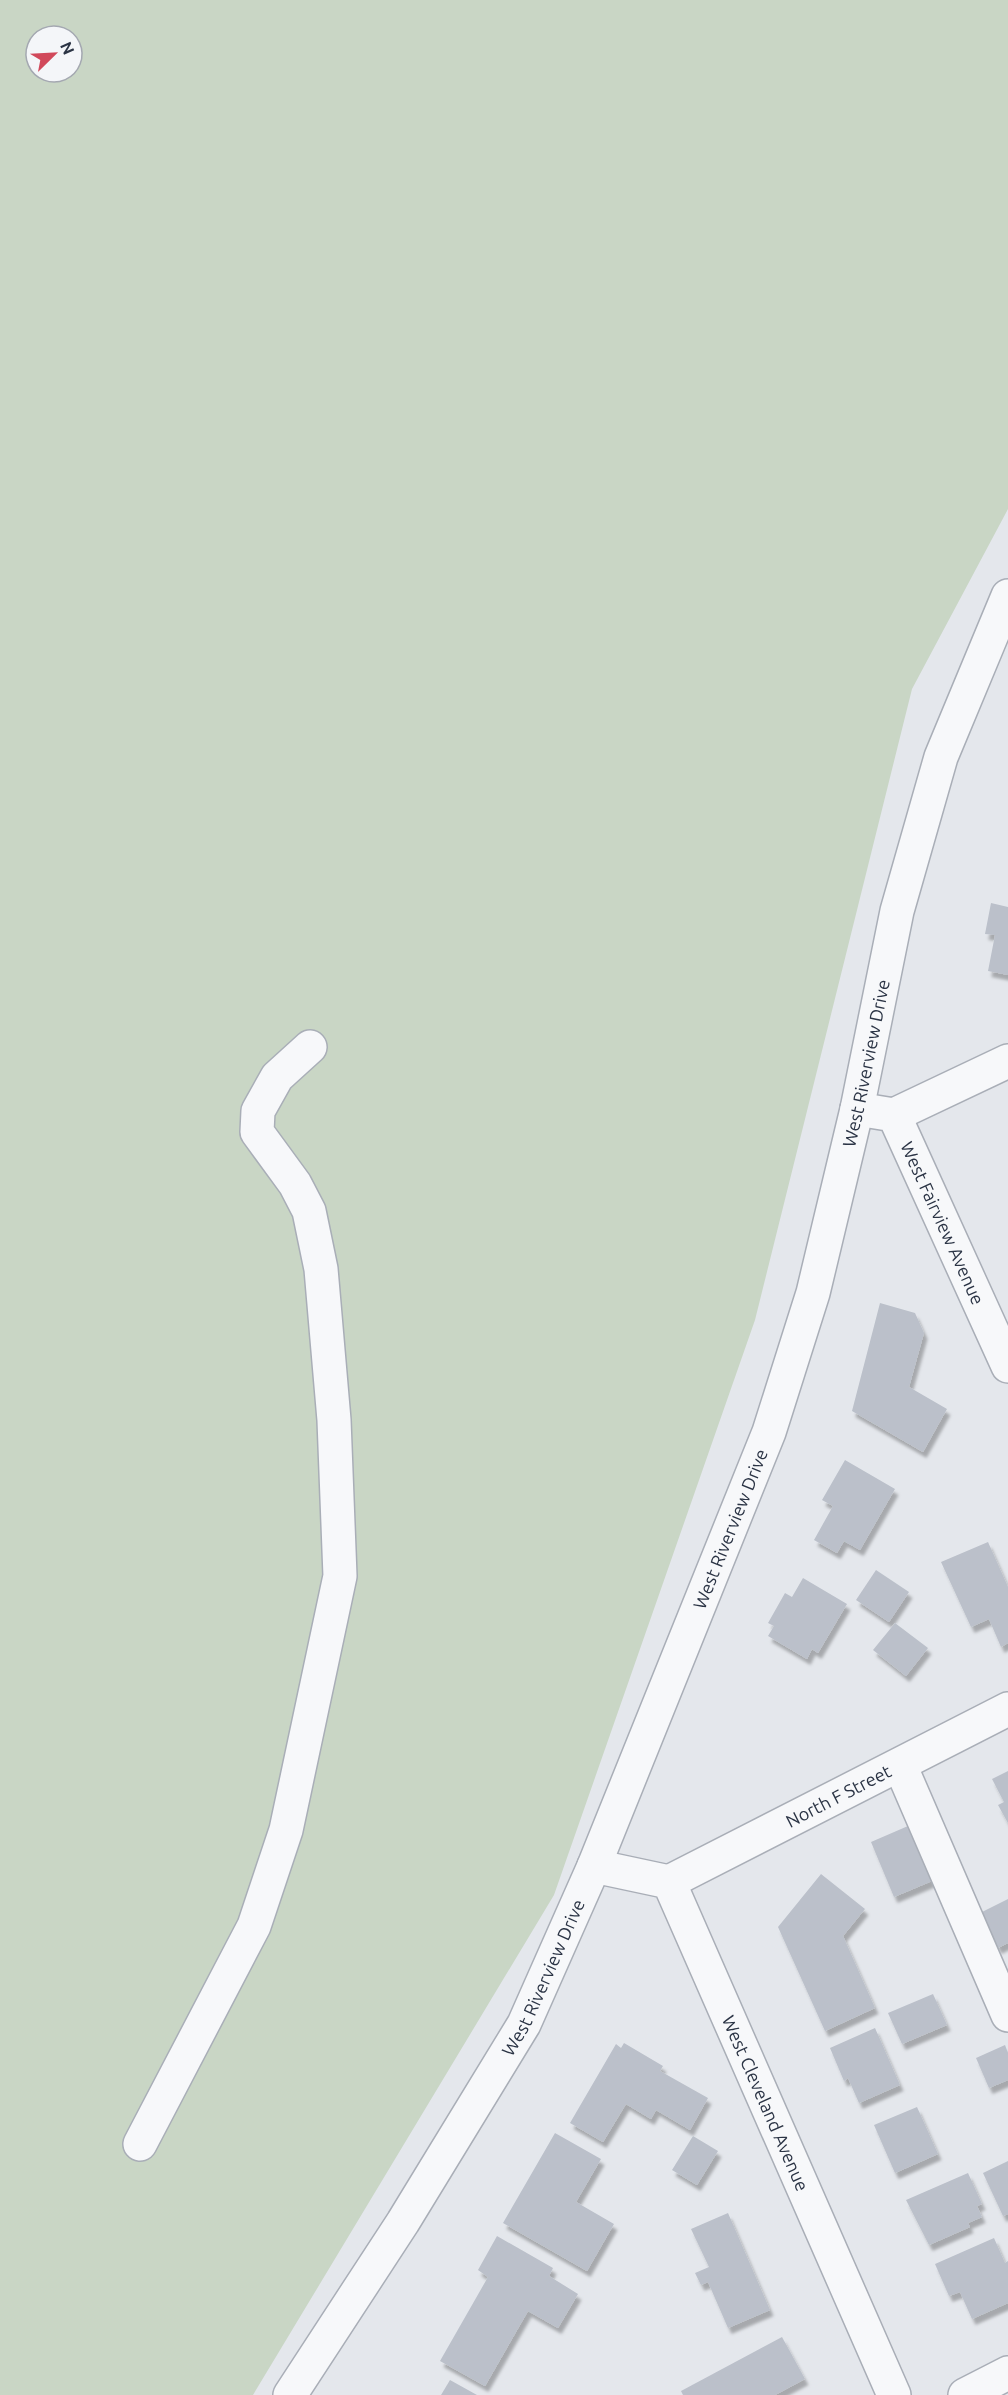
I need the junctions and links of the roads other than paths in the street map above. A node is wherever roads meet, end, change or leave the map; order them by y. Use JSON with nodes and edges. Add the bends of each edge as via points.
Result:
{"nodes":[{"id":1,"x":1008,"y":596,"type":"edge"},
{"id":2,"x":310,"y":1047,"type":"dead end"},
{"id":3,"x":1008,"y":1060,"type":"edge"},
{"id":4,"x":857,"y":1109,"type":"junction"},
{"id":5,"x":894,"y":1115,"type":"junction"},
{"id":6,"x":1008,"y":1366,"type":"edge"},
{"id":7,"x":1008,"y":1709,"type":"edge"},
{"id":8,"x":900,"y":1765,"type":"junction"},
{"id":9,"x":594,"y":1866,"type":"junction"},
{"id":10,"x":669,"y":1882,"type":"junction"},
{"id":11,"x":1008,"y":2015,"type":"edge"},
{"id":12,"x":140,"y":2144,"type":"dead end"},
{"id":13,"x":1008,"y":2373,"type":"edge"},
{"id":14,"x":290,"y":2395,"type":"edge"},
{"id":15,"x":894,"y":2395,"type":"edge"},
{"id":16,"x":965,"y":2395,"type":"edge"}],
"edges":[{"from":1,"to":4,"type":"street","name":"West Riverview Drive","via":[[940,757],[897,911]]},
{"from":2,"to":12,"type":"street","via":[[277,1077],[258,1111],[257,1132],[295,1184],[309,1211],[321,1269],[334,1420],[340,1576],[286,1830],[255,1926]]},
{"from":3,"to":5,"type":"street"},
{"from":4,"to":5,"type":"street"},
{"from":4,"to":9,"type":"street","name":"West Riverview Drive","via":[[813,1293],[769,1432]]},
{"from":5,"to":6,"type":"street","name":"West Fairview Avenue"},
{"from":7,"to":8,"type":"street","name":"North F Street"},
{"from":8,"to":10,"type":"street","name":"North F Street"},
{"from":8,"to":11,"type":"street"},
{"from":9,"to":10,"type":"street"},
{"from":9,"to":14,"type":"street","name":"West Riverview Drive","via":[[524,2024],[403,2222]]},
{"from":10,"to":15,"type":"street","name":"West Cleveland Avenue"},
{"from":13,"to":16,"type":"street"}]}
